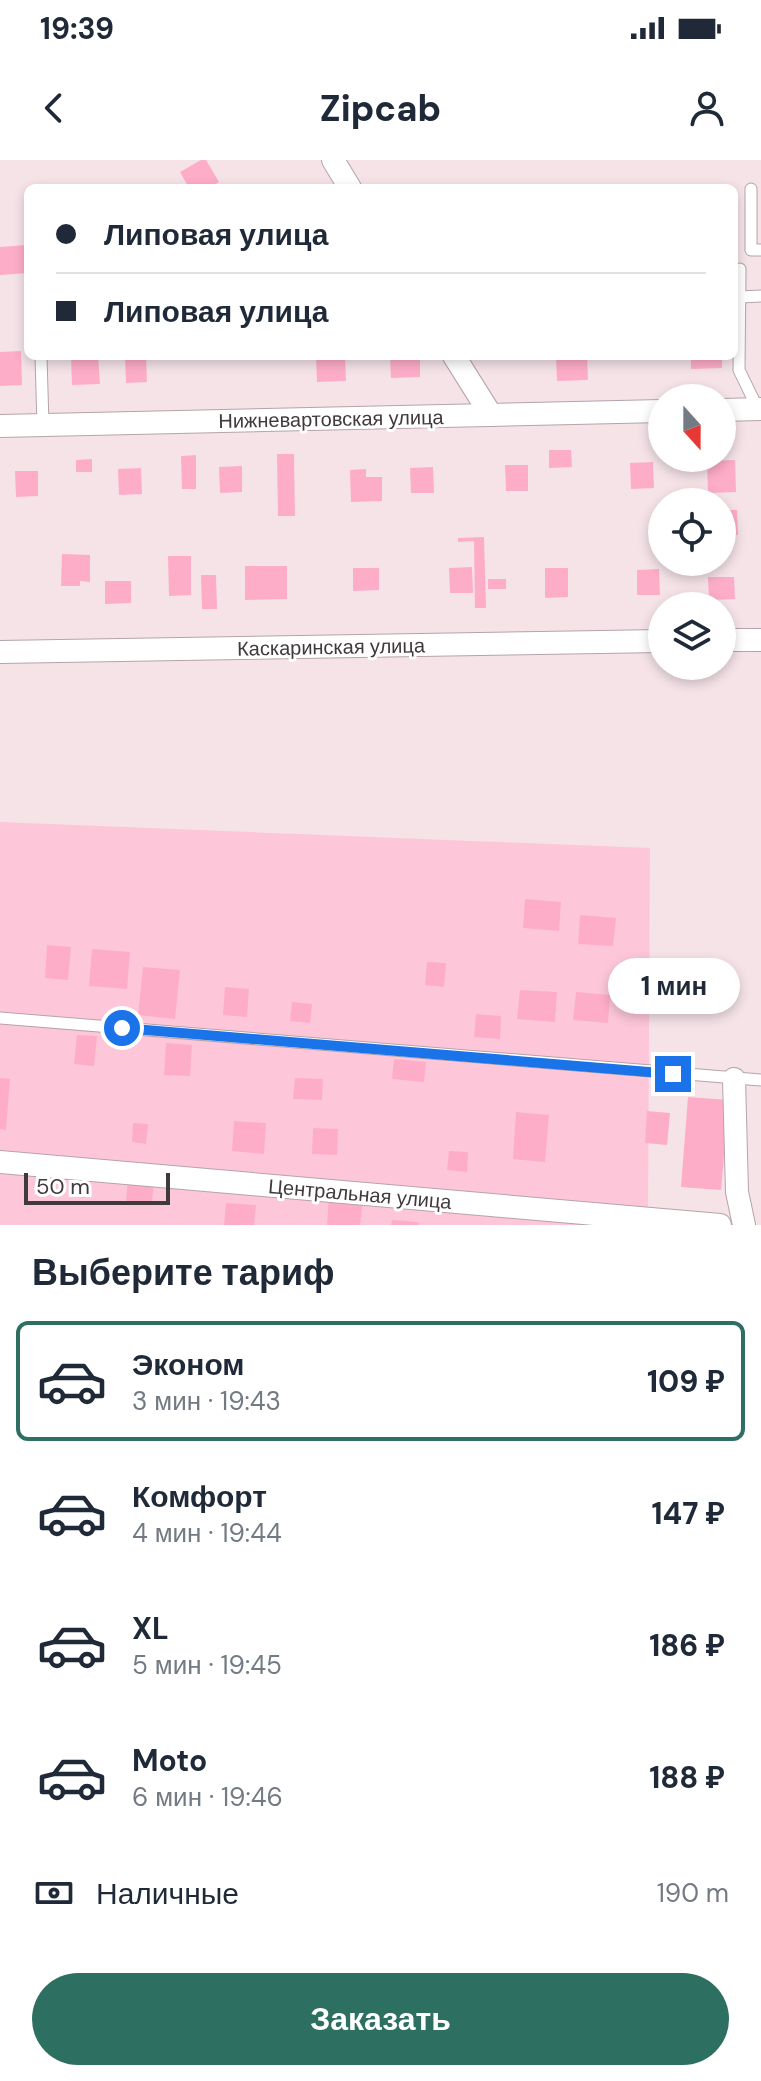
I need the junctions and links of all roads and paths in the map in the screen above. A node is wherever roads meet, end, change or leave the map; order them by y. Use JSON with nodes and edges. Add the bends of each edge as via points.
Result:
{"nodes":[{"id":1,"x":333,"y":160,"type":"edge"},
{"id":2,"x":348,"y":184,"type":"edge"},
{"id":3,"x":751,"y":189,"type":"dead end"},
{"id":4,"x":756,"y":214,"type":"edge"},
{"id":5,"x":761,"y":250,"type":"edge"},
{"id":6,"x":740,"y":269,"type":"dead end"},
{"id":7,"x":761,"y":296,"type":"edge"},
{"id":8,"x":740,"y":297,"type":"junction"},
{"id":9,"x":41,"y":360,"type":"edge"},
{"id":10,"x":457,"y":360,"type":"edge"},
{"id":11,"x":760,"y":409,"type":"edge"},
{"id":12,"x":736,"y":410,"type":"edge"},
{"id":13,"x":648,"y":411,"type":"edge"},
{"id":14,"x":491,"y":415,"type":"junction"},
{"id":15,"x":43,"y":425,"type":"junction"},
{"id":16,"x":0,"y":426,"type":"edge"},
{"id":17,"x":736,"y":640,"type":"edge"},
{"id":18,"x":761,"y":640,"type":"edge"},
{"id":19,"x":648,"y":641,"type":"edge"},
{"id":20,"x":0,"y":652,"type":"edge"},
{"id":21,"x":0,"y":1018,"type":"edge"},
{"id":22,"x":734,"y":1079,"type":"junction"},
{"id":23,"x":761,"y":1080,"type":"edge"},
{"id":24,"x":0,"y":1162,"type":"edge"},
{"id":25,"x":720,"y":1225,"type":"edge"},
{"id":26,"x":744,"y":1225,"type":"edge"}],
"edges":[{"from":1,"to":2,"type":"street"},
{"from":3,"to":4,"type":"lane"},
{"from":4,"to":5,"type":"lane","via":[[751,250]]},
{"from":6,"to":8,"type":"lane"},
{"from":7,"to":8,"type":"lane"},
{"from":8,"to":11,"type":"lane","via":[[739,370]]},
{"from":9,"to":15,"type":"lane"},
{"from":10,"to":14,"type":"street"},
{"from":11,"to":12,"type":"street"},
{"from":13,"to":14,"type":"street","name":"Нижневартовская улица"},
{"from":14,"to":15,"type":"street","name":"Нижневартовская улица"},
{"from":15,"to":16,"type":"street","name":"Нижневартовская улица"},
{"from":17,"to":18,"type":"street"},
{"from":19,"to":20,"type":"street","name":"Каскаринская улица"},
{"from":21,"to":22,"type":"lane"},
{"from":22,"to":23,"type":"lane"},
{"from":22,"to":26,"type":"street","via":[[737,1192]]},
{"from":24,"to":25,"type":"street","name":"Центральная улица"}]}
